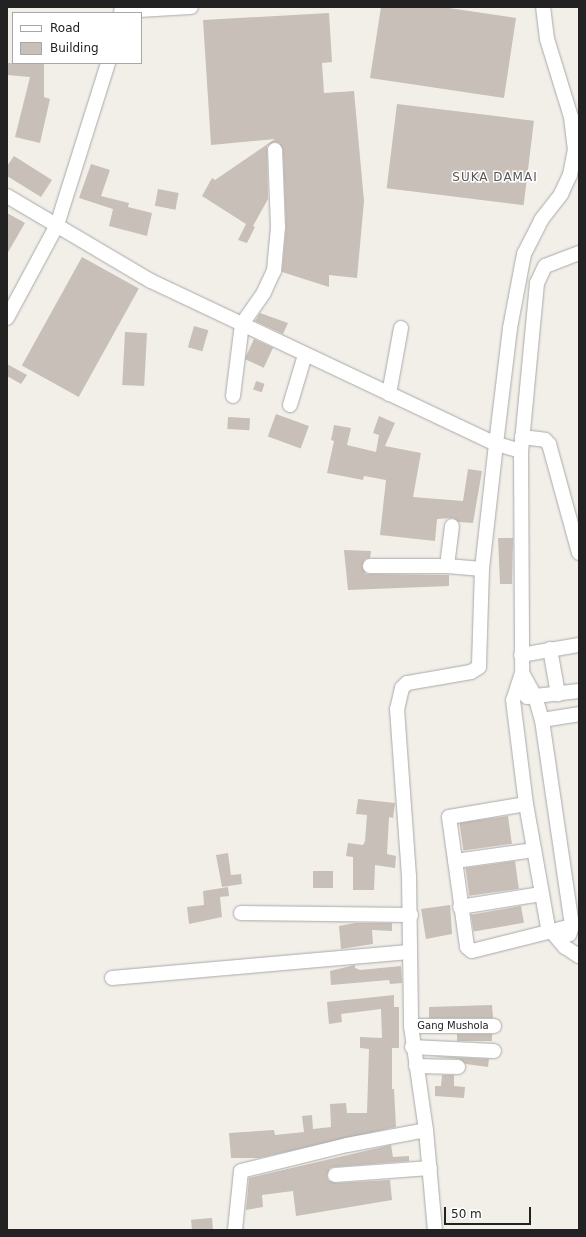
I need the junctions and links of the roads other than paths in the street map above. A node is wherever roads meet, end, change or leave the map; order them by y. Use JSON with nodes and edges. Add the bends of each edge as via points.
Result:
{"nodes":[{"id":1,"x":191,"y":7,"type":"edge"},
{"id":2,"x":543,"y":7,"type":"edge"},
{"id":3,"x":121,"y":10,"type":"edge"},
{"id":4,"x":108,"y":64,"type":"edge"},
{"id":5,"x":275,"y":150,"type":"dead end"},
{"id":6,"x":7,"y":196,"type":"edge"},
{"id":7,"x":57,"y":225,"type":"junction"},
{"id":8,"x":579,"y":254,"type":"edge"},
{"id":9,"x":7,"y":318,"type":"edge"},
{"id":10,"x":242,"y":324,"type":"junction"},
{"id":11,"x":401,"y":328,"type":"dead end"},
{"id":12,"x":305,"y":355,"type":"junction"},
{"id":13,"x":389,"y":394,"type":"junction"},
{"id":14,"x":234,"y":396,"type":"dead end"},
{"id":15,"x":290,"y":405,"type":"dead end"},
{"id":16,"x":496,"y":444,"type":"junction"},
{"id":17,"x":522,"y":444,"type":"junction"},
{"id":18,"x":452,"y":526,"type":"dead end"},
{"id":19,"x":579,"y":553,"type":"edge"},
{"id":20,"x":370,"y":566,"type":"dead end"},
{"id":21,"x":447,"y":566,"type":"junction"},
{"id":22,"x":482,"y":569,"type":"junction"},
{"id":23,"x":579,"y":645,"type":"edge"},
{"id":24,"x":550,"y":649,"type":"junction"},
{"id":25,"x":521,"y":655,"type":"junction"},
{"id":26,"x":522,"y":673,"type":"junction"},
{"id":27,"x":579,"y":691,"type":"edge"},
{"id":28,"x":558,"y":694,"type":"junction"},
{"id":29,"x":535,"y":696,"type":"junction"},
{"id":30,"x":513,"y":700,"type":"junction"},
{"id":31,"x":579,"y":714,"type":"edge"},
{"id":32,"x":542,"y":720,"type":"junction"},
{"id":33,"x":526,"y":804,"type":"junction"},
{"id":34,"x":534,"y":850,"type":"junction"},
{"id":35,"x":455,"y":861,"type":"junction"},
{"id":36,"x":541,"y":894,"type":"junction"},
{"id":37,"x":460,"y":907,"type":"junction"},
{"id":38,"x":241,"y":913,"type":"dead end"},
{"id":39,"x":411,"y":915,"type":"junction"},
{"id":40,"x":572,"y":926,"type":"junction"},
{"id":41,"x":549,"y":932,"type":"junction"},
{"id":42,"x":564,"y":944,"type":"junction"},
{"id":43,"x":409,"y":952,"type":"junction"},
{"id":44,"x":579,"y":956,"type":"edge"},
{"id":45,"x":112,"y":978,"type":"dead end"},
{"id":46,"x":411,"y":1026,"type":"junction"},
{"id":47,"x":494,"y":1026,"type":"dead end"},
{"id":48,"x":412,"y":1047,"type":"junction"},
{"id":49,"x":494,"y":1051,"type":"dead end"},
{"id":50,"x":416,"y":1066,"type":"junction"},
{"id":51,"x":458,"y":1067,"type":"dead end"},
{"id":52,"x":426,"y":1130,"type":"junction"},
{"id":53,"x":430,"y":1168,"type":"junction"},
{"id":54,"x":335,"y":1175,"type":"dead end"},
{"id":55,"x":235,"y":1230,"type":"edge"},
{"id":56,"x":435,"y":1230,"type":"edge"}],
"edges":[{"from":1,"to":3,"type":"street"},
{"from":2,"to":16,"type":"street","via":[[547,39],[571,117],[575,150],[570,175],[561,194],[541,220],[524,254],[510,328]]},
{"from":4,"to":7,"type":"street"},
{"from":5,"to":10,"type":"street","via":[[278,227],[274,271],[264,292]]},
{"from":6,"to":7,"type":"street"},
{"from":7,"to":9,"type":"street"},
{"from":7,"to":10,"type":"street","via":[[151,281]]},
{"from":8,"to":17,"type":"street","via":[[545,266],[538,277]]},
{"from":10,"to":12,"type":"street"},
{"from":10,"to":14,"type":"street"},
{"from":11,"to":13,"type":"street"},
{"from":12,"to":13,"type":"street"},
{"from":12,"to":15,"type":"street"},
{"from":13,"to":16,"type":"street"},
{"from":16,"to":17,"type":"street"},
{"from":16,"to":22,"type":"street"},
{"from":17,"to":19,"type":"street","via":[[545,440],[549,444]]},
{"from":17,"to":25,"type":"street"},
{"from":18,"to":21,"type":"street"},
{"from":20,"to":21,"type":"street"},
{"from":21,"to":22,"type":"street"},
{"from":22,"to":39,"type":"street","via":[[479,667],[471,672],[407,683],[402,688],[397,709]]},
{"from":23,"to":24,"type":"street"},
{"from":24,"to":25,"type":"street"},
{"from":24,"to":28,"type":"street"},
{"from":25,"to":26,"type":"street"},
{"from":26,"to":29,"type":"street"},
{"from":26,"to":30,"type":"street"},
{"from":27,"to":28,"type":"street"},
{"from":28,"to":29,"type":"street"},
{"from":29,"to":30,"type":"street"},
{"from":29,"to":32,"type":"street"},
{"from":30,"to":33,"type":"street"},
{"from":31,"to":32,"type":"street"},
{"from":32,"to":40,"type":"street"},
{"from":33,"to":34,"type":"street"},
{"from":33,"to":35,"type":"street","via":[[450,815],[448,820]]},
{"from":34,"to":35,"type":"street"},
{"from":34,"to":36,"type":"street"},
{"from":35,"to":37,"type":"street"},
{"from":36,"to":37,"type":"street"},
{"from":36,"to":41,"type":"street"},
{"from":37,"to":41,"type":"street","via":[[467,947],[472,951]]},
{"from":38,"to":39,"type":"street"},
{"from":39,"to":43,"type":"street"},
{"from":40,"to":41,"type":"street"},
{"from":40,"to":42,"type":"street"},
{"from":41,"to":42,"type":"street"},
{"from":42,"to":44,"type":"street"},
{"from":43,"to":45,"type":"street"},
{"from":43,"to":46,"type":"street"},
{"from":46,"to":47,"type":"street","name":"Gang Mushola"},
{"from":46,"to":48,"type":"street"},
{"from":48,"to":49,"type":"street"},
{"from":48,"to":50,"type":"street"},
{"from":50,"to":51,"type":"street"},
{"from":50,"to":52,"type":"street"},
{"from":52,"to":53,"type":"street"},
{"from":52,"to":55,"type":"street","via":[[347,1145],[241,1171]]},
{"from":53,"to":54,"type":"street"},
{"from":53,"to":56,"type":"street"}]}
